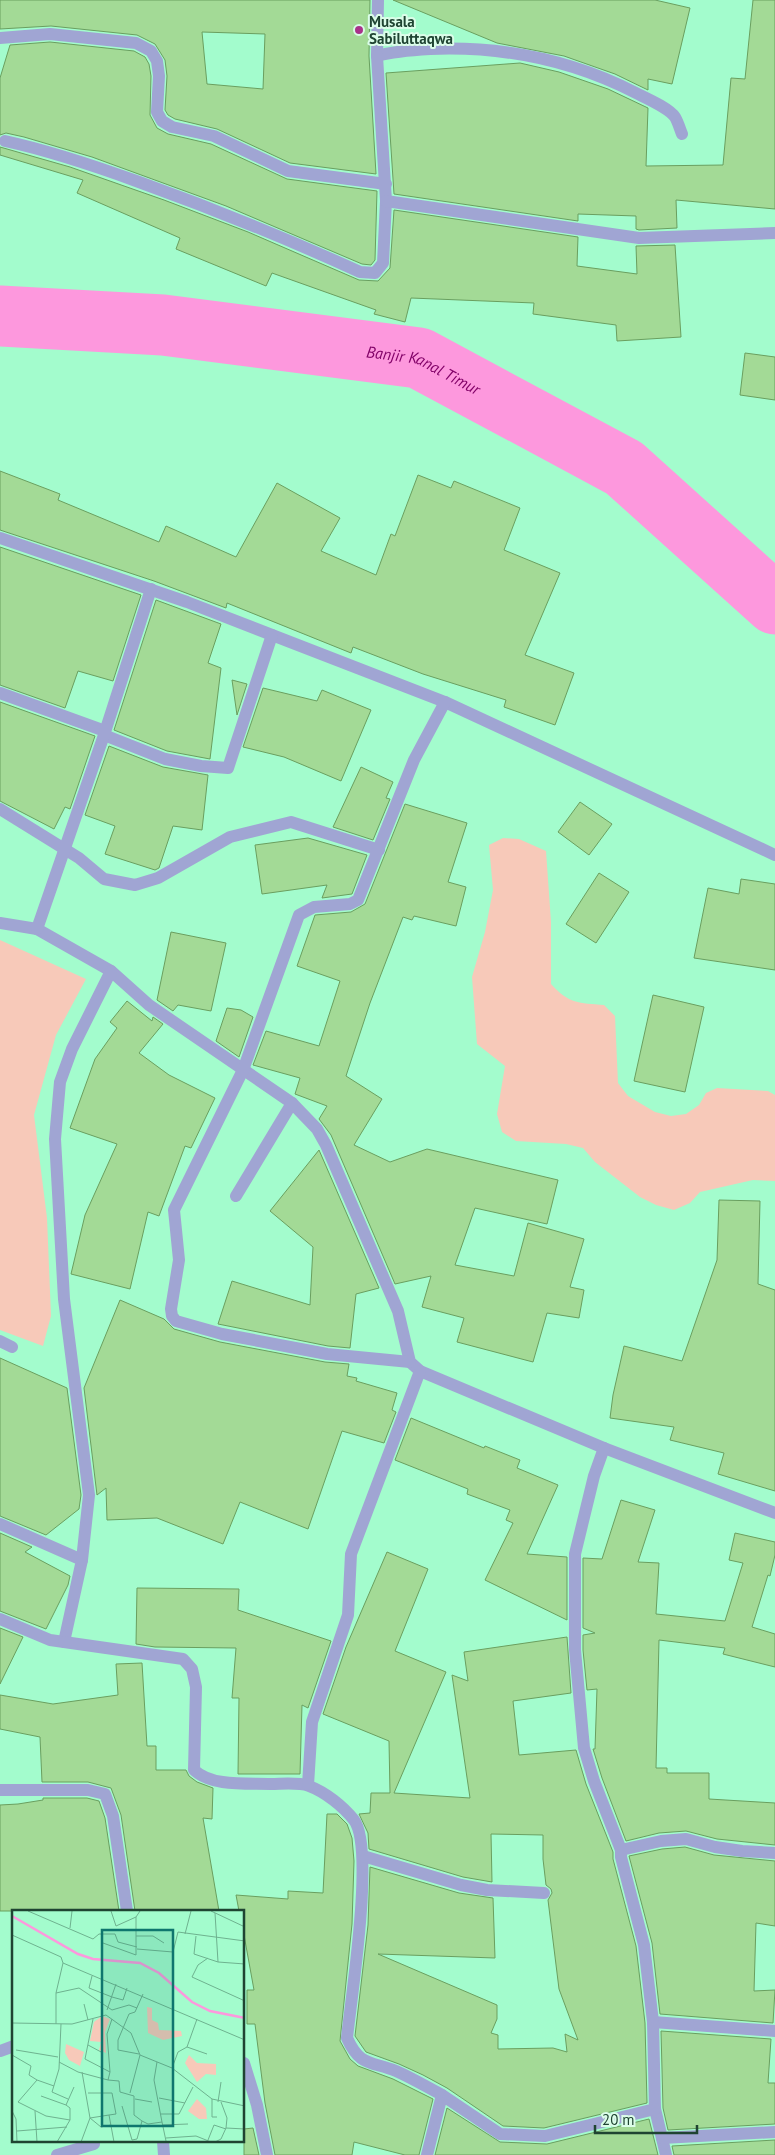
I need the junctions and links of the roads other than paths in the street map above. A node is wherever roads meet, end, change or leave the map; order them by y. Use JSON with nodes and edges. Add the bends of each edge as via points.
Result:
{"nodes":[{"id":1,"x":378,"y":0,"type":"edge"},
{"id":2,"x":0,"y":38,"type":"edge"},
{"id":3,"x":377,"y":56,"type":"junction"},
{"id":4,"x":682,"y":134,"type":"dead end"},
{"id":5,"x":5,"y":141,"type":"dead end"},
{"id":6,"x":386,"y":184,"type":"junction"},
{"id":7,"x":386,"y":201,"type":"junction"},
{"id":8,"x":775,"y":233,"type":"edge"},
{"id":9,"x":0,"y":538,"type":"edge"},
{"id":10,"x":151,"y":589,"type":"junction"},
{"id":11,"x":272,"y":635,"type":"junction"},
{"id":12,"x":0,"y":693,"type":"edge"},
{"id":13,"x":445,"y":702,"type":"junction"},
{"id":14,"x":105,"y":733,"type":"junction"},
{"id":15,"x":0,"y":809,"type":"edge"},
{"id":16,"x":64,"y":850,"type":"junction"},
{"id":17,"x":379,"y":850,"type":"junction"},
{"id":18,"x":775,"y":855,"type":"edge"},
{"id":19,"x":0,"y":923,"type":"edge"},
{"id":20,"x":37,"y":929,"type":"junction"},
{"id":21,"x":111,"y":971,"type":"junction"},
{"id":22,"x":243,"y":1070,"type":"junction"},
{"id":23,"x":292,"y":1103,"type":"junction"},
{"id":24,"x":236,"y":1196,"type":"dead end"},
{"id":25,"x":410,"y":1362,"type":"junction"},
{"id":26,"x":420,"y":1371,"type":"junction"},
{"id":27,"x":604,"y":1448,"type":"junction"},
{"id":28,"x":774,"y":1510,"type":"edge"},
{"id":29,"x":0,"y":1524,"type":"edge"},
{"id":30,"x":82,"y":1560,"type":"junction"},
{"id":31,"x":0,"y":1619,"type":"edge"},
{"id":32,"x":64,"y":1642,"type":"junction"},
{"id":33,"x":308,"y":1785,"type":"junction"},
{"id":34,"x":0,"y":1790,"type":"edge"},
{"id":35,"x":621,"y":1850,"type":"junction"},
{"id":36,"x":775,"y":1853,"type":"edge"},
{"id":37,"x":363,"y":1856,"type":"junction"},
{"id":38,"x":544,"y":1893,"type":"dead end"},
{"id":39,"x":127,"y":1910,"type":"edge"},
{"id":40,"x":653,"y":2022,"type":"junction"},
{"id":41,"x":775,"y":2032,"type":"edge"},
{"id":42,"x":12,"y":2047,"type":"edge"},
{"id":43,"x":0,"y":2051,"type":"edge"},
{"id":44,"x":245,"y":2066,"type":"edge"},
{"id":45,"x":442,"y":2094,"type":"junction"},
{"id":46,"x":655,"y":2109,"type":"junction"},
{"id":47,"x":775,"y":2132,"type":"edge"},
{"id":48,"x":662,"y":2138,"type":"junction"},
{"id":49,"x":164,"y":2142,"type":"edge"},
{"id":50,"x":94,"y":2147,"type":"edge"},
{"id":51,"x":57,"y":2155,"type":"edge"},
{"id":52,"x":164,"y":2155,"type":"edge"},
{"id":53,"x":267,"y":2155,"type":"edge"},
{"id":54,"x":427,"y":2155,"type":"edge"},
{"id":55,"x":666,"y":2155,"type":"edge"}],
"edges":[{"from":1,"to":3,"type":"street"},
{"from":2,"to":6,"type":"street","via":[[50,34],[136,43],[151,51],[157,61],[157,112],[162,121],[172,127],[214,136],[288,171]]},
{"from":3,"to":4,"type":"street","via":[[395,51],[491,50],[559,62],[595,73],[652,101],[674,116]]},
{"from":3,"to":6,"type":"street"},
{"from":5,"to":7,"type":"street","via":[[43,149],[165,191],[279,235],[360,272],[375,273],[383,263]]},
{"from":6,"to":7,"type":"street"},
{"from":7,"to":8,"type":"street","via":[[639,238]]},
{"from":9,"to":10,"type":"street"},
{"from":10,"to":11,"type":"street"},
{"from":10,"to":14,"type":"street"},
{"from":11,"to":13,"type":"street"},
{"from":11,"to":14,"type":"street","via":[[228,768],[165,759]]},
{"from":12,"to":14,"type":"street"},
{"from":13,"to":17,"type":"street","via":[[414,760]]},
{"from":13,"to":18,"type":"street"},
{"from":14,"to":16,"type":"street"},
{"from":15,"to":16,"type":"street"},
{"from":16,"to":17,"type":"street","via":[[104,879],[135,884],[158,878],[230,837],[291,822]]},
{"from":16,"to":20,"type":"street"},
{"from":17,"to":22,"type":"street","via":[[358,900],[350,904],[314,907],[299,915]]},
{"from":19,"to":20,"type":"street"},
{"from":20,"to":21,"type":"street"},
{"from":21,"to":22,"type":"street","via":[[149,1005]]},
{"from":21,"to":30,"type":"street","via":[[72,1049],[60,1082],[55,1139],[64,1299],[89,1495]]},
{"from":22,"to":23,"type":"street"},
{"from":22,"to":25,"type":"street","via":[[174,1210],[179,1260],[171,1308],[174,1318],[178,1322],[222,1334],[327,1354]]},
{"from":23,"to":24,"type":"street"},
{"from":23,"to":25,"type":"street","via":[[317,1129],[333,1161],[398,1311]]},
{"from":25,"to":26,"type":"street"},
{"from":26,"to":27,"type":"street"},
{"from":26,"to":33,"type":"street","via":[[351,1554],[348,1615],[312,1722]]},
{"from":27,"to":28,"type":"street"},
{"from":27,"to":35,"type":"street","via":[[575,1554],[575,1650],[584,1748]]},
{"from":29,"to":30,"type":"street"},
{"from":30,"to":32,"type":"street"},
{"from":31,"to":32,"type":"street","via":[[50,1640]]},
{"from":32,"to":33,"type":"street","via":[[183,1660],[192,1669],[196,1687],[194,1770],[200,1775],[240,1783]]},
{"from":33,"to":37,"type":"street","via":[[336,1802],[355,1822]]},
{"from":34,"to":39,"type":"street","via":[[88,1790],[105,1794],[113,1816]]},
{"from":35,"to":36,"type":"street","via":[[686,1839],[742,1852]]},
{"from":35,"to":40,"type":"street","via":[[644,1945]]},
{"from":37,"to":38,"type":"street","via":[[461,1885],[496,1891]]},
{"from":37,"to":45,"type":"street","via":[[360,1924],[347,2038],[353,2052],[368,2063],[395,2071]]},
{"from":40,"to":41,"type":"street"},
{"from":40,"to":46,"type":"street"},
{"from":42,"to":43,"type":"street"},
{"from":44,"to":53,"type":"street"},
{"from":45,"to":46,"type":"street","via":[[500,2134],[545,2136]]},
{"from":45,"to":54,"type":"street"},
{"from":46,"to":48,"type":"street"},
{"from":47,"to":48,"type":"street"},
{"from":48,"to":55,"type":"street"},
{"from":49,"to":52,"type":"street"},
{"from":50,"to":51,"type":"street"}]}
